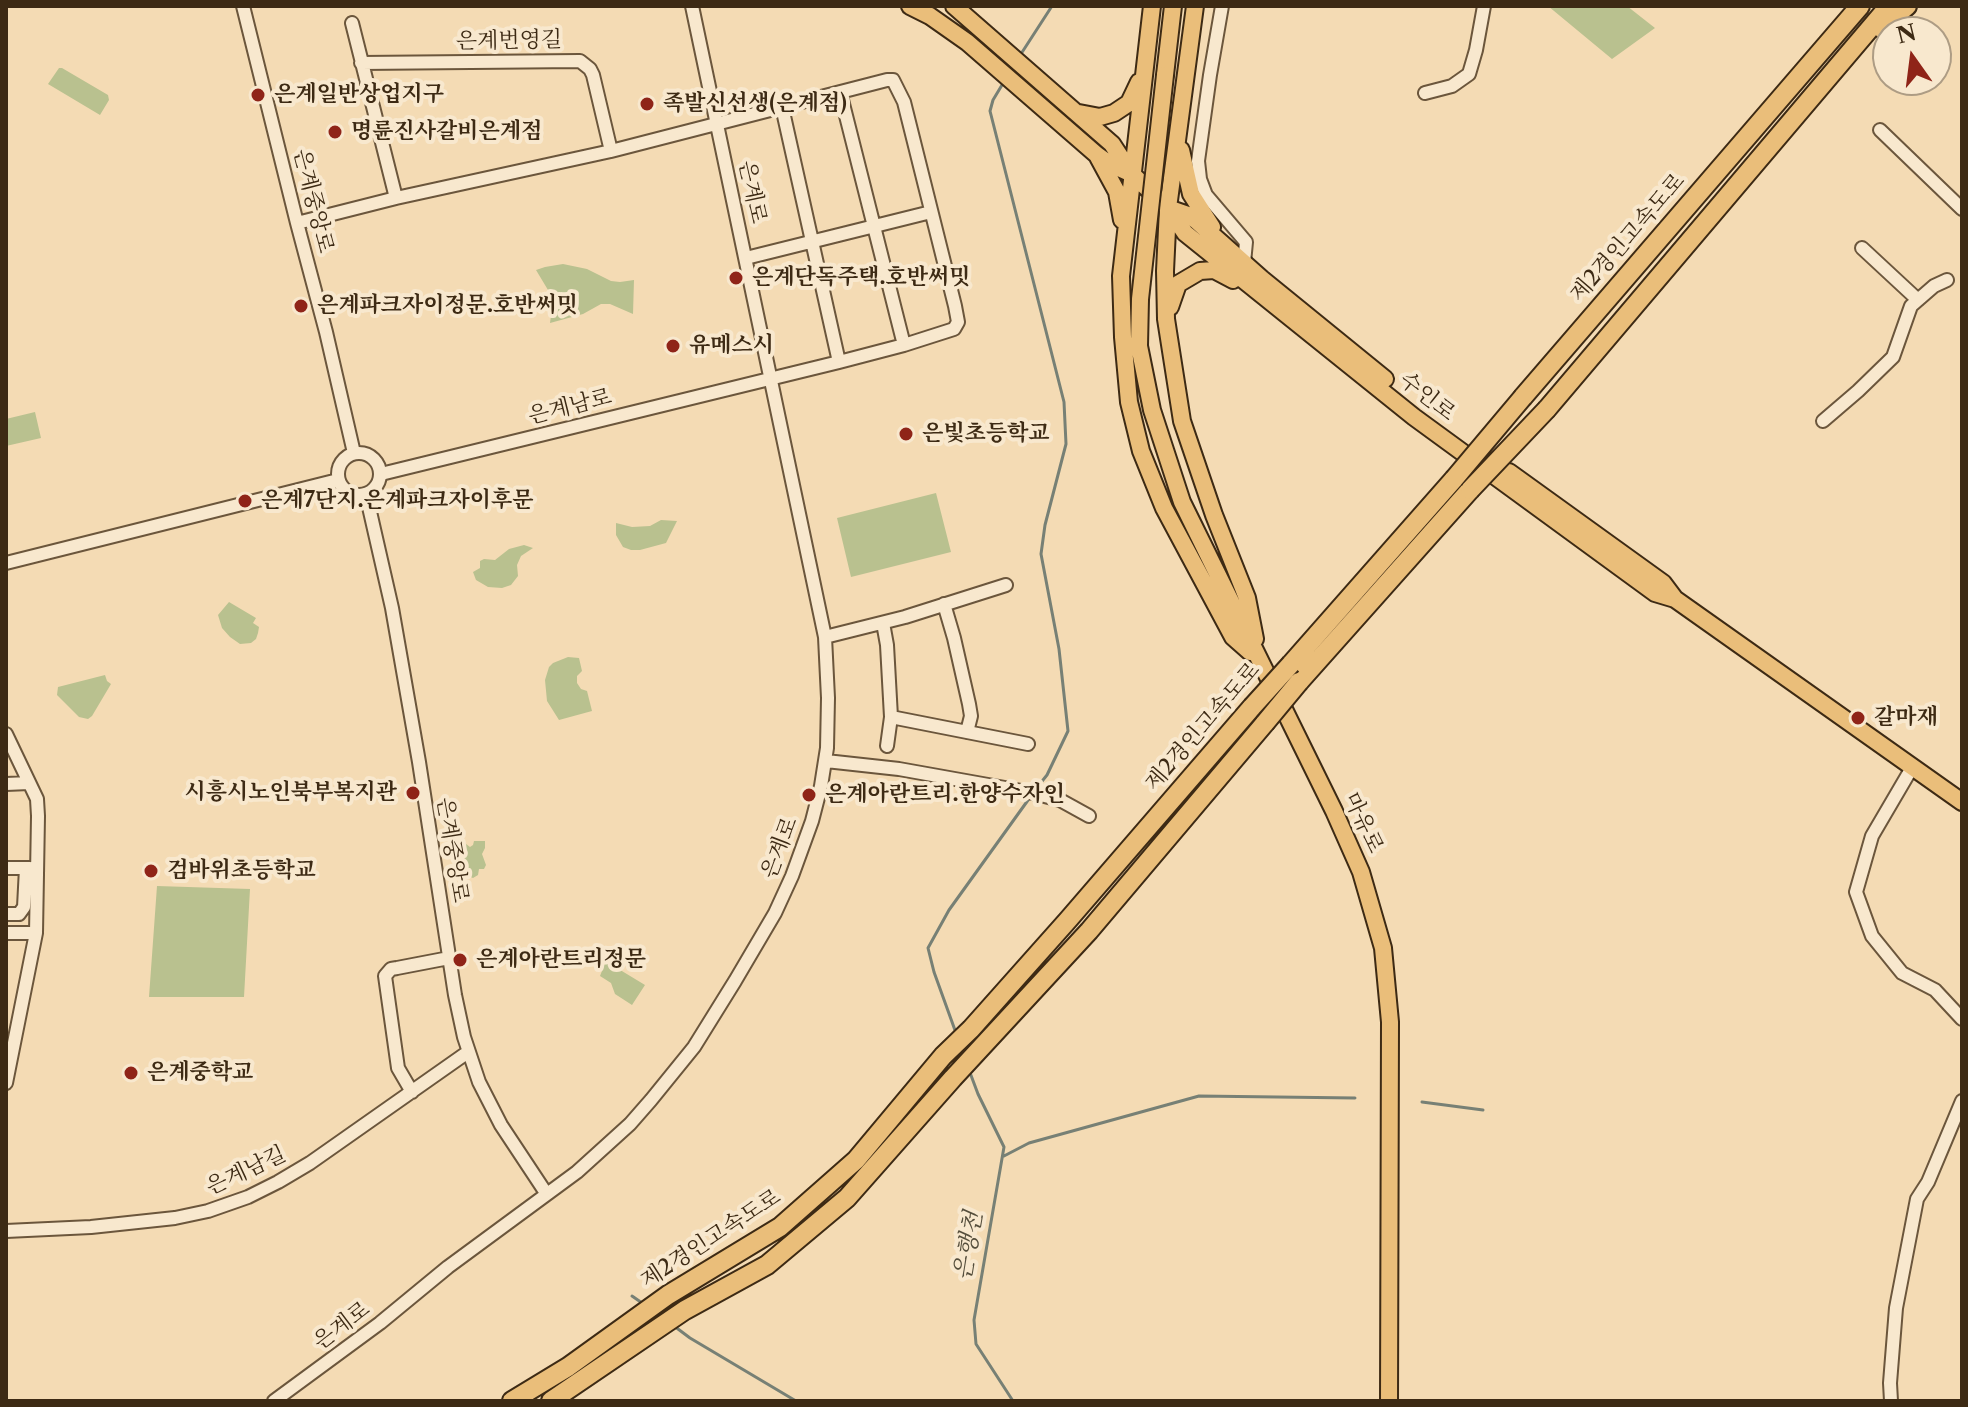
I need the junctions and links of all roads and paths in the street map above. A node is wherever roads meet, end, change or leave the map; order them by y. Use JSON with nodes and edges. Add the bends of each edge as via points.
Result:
{"nodes":[{"id":1,"x":243,"y":6,"type":"edge"},
{"id":2,"x":692,"y":6,"type":"edge"},
{"id":3,"x":910,"y":6,"type":"edge"},
{"id":4,"x":954,"y":6,"type":"edge"},
{"id":5,"x":1152,"y":6,"type":"edge"},
{"id":6,"x":1173,"y":6,"type":"edge"},
{"id":7,"x":1195,"y":6,"type":"edge"},
{"id":8,"x":1222,"y":6,"type":"edge"},
{"id":9,"x":1484,"y":6,"type":"edge"},
{"id":10,"x":1889,"y":6,"type":"edge"},
{"id":11,"x":1907,"y":6,"type":"edge"},
{"id":12,"x":1854,"y":10,"type":"edge"},
{"id":13,"x":352,"y":23,"type":"dead end"},
{"id":14,"x":1842,"y":61,"type":"junction"},
{"id":15,"x":361,"y":63,"type":"junction"},
{"id":16,"x":1145,"y":70,"type":"junction"},
{"id":17,"x":840,"y":92,"type":"junction"},
{"id":18,"x":1425,"y":93,"type":"dead end"},
{"id":19,"x":782,"y":107,"type":"junction"},
{"id":20,"x":1077,"y":113,"type":"junction"},
{"id":21,"x":716,"y":124,"type":"junction"},
{"id":22,"x":1880,"y":130,"type":"dead end"},
{"id":23,"x":1178,"y":139,"type":"junction"},
{"id":24,"x":611,"y":151,"type":"junction"},
{"id":25,"x":1097,"y":155,"type":"junction"},
{"id":26,"x":1132,"y":174,"type":"junction"},
{"id":27,"x":396,"y":198,"type":"junction"},
{"id":28,"x":1168,"y":208,"type":"junction"},
{"id":29,"x":1962,"y":209,"type":"edge"},
{"id":30,"x":931,"y":212,"type":"junction"},
{"id":31,"x":297,"y":223,"type":"junction"},
{"id":32,"x":874,"y":226,"type":"junction"},
{"id":33,"x":813,"y":241,"type":"junction"},
{"id":34,"x":1221,"y":242,"type":"junction"},
{"id":35,"x":1862,"y":248,"type":"dead end"},
{"id":36,"x":1124,"y":254,"type":"junction"},
{"id":37,"x":746,"y":258,"type":"junction"},
{"id":38,"x":1244,"y":263,"type":"junction"},
{"id":39,"x":1947,"y":280,"type":"dead end"},
{"id":40,"x":1918,"y":300,"type":"junction"},
{"id":41,"x":1271,"y":301,"type":"junction"},
{"id":42,"x":1166,"y":320,"type":"junction"},
{"id":43,"x":904,"y":345,"type":"junction"},
{"id":44,"x":839,"y":362,"type":"junction"},
{"id":45,"x":769,"y":377,"type":"junction"},
{"id":46,"x":1823,"y":421,"type":"dead end"},
{"id":47,"x":354,"y":453,"type":"junction"},
{"id":48,"x":381,"y":474,"type":"junction"},
{"id":49,"x":338,"y":480,"type":"junction"},
{"id":50,"x":366,"y":494,"type":"junction"},
{"id":51,"x":6,"y":563,"type":"edge"},
{"id":52,"x":1006,"y":585,"type":"dead end"},
{"id":53,"x":1675,"y":599,"type":"junction"},
{"id":54,"x":944,"y":604,"type":"junction"},
{"id":55,"x":883,"y":623,"type":"junction"},
{"id":56,"x":825,"y":637,"type":"junction"},
{"id":57,"x":1259,"y":660,"type":"junction"},
{"id":58,"x":891,"y":717,"type":"junction"},
{"id":59,"x":967,"y":732,"type":"junction"},
{"id":60,"x":6,"y":734,"type":"edge"},
{"id":61,"x":1028,"y":744,"type":"dead end"},
{"id":62,"x":887,"y":746,"type":"dead end"},
{"id":63,"x":826,"y":761,"type":"junction"},
{"id":64,"x":6,"y":765,"type":"edge"},
{"id":65,"x":1913,"y":766,"type":"junction"},
{"id":66,"x":26,"y":777,"type":"junction"},
{"id":67,"x":6,"y":784,"type":"edge"},
{"id":68,"x":1962,"y":802,"type":"edge"},
{"id":69,"x":1089,"y":816,"type":"dead end"},
{"id":70,"x":6,"y":868,"type":"edge"},
{"id":71,"x":31,"y":868,"type":"junction"},
{"id":72,"x":6,"y":914,"type":"edge"},
{"id":73,"x":6,"y":933,"type":"edge"},
{"id":74,"x":36,"y":933,"type":"junction"},
{"id":75,"x":449,"y":958,"type":"junction"},
{"id":76,"x":1962,"y":1019,"type":"edge"},
{"id":77,"x":468,"y":1052,"type":"junction"},
{"id":78,"x":6,"y":1082,"type":"edge"},
{"id":79,"x":412,"y":1092,"type":"junction"},
{"id":80,"x":1962,"y":1101,"type":"edge"},
{"id":81,"x":546,"y":1193,"type":"junction"},
{"id":82,"x":6,"y":1231,"type":"edge"},
{"id":83,"x":274,"y":1401,"type":"edge"},
{"id":84,"x":512,"y":1401,"type":"edge"},
{"id":85,"x":551,"y":1401,"type":"edge"},
{"id":86,"x":1389,"y":1401,"type":"edge"},
{"id":87,"x":1891,"y":1401,"type":"edge"}],
"edges":[{"from":1,"to":31,"type":"street","name":"은계중앙로"},
{"from":2,"to":21,"type":"street","name":"은계로"},
{"from":3,"to":25,"type":"main road","name":"수인로","via":[[967,42]]},
{"from":4,"to":20,"type":"main road","name":"수인로"},
{"from":5,"to":16,"type":"main road"},
{"from":6,"to":57,"type":"main road","name":"마유로","bridge":true,"via":[[1139,346],[1152,410],[1182,502]]},
{"from":7,"to":23,"type":"main road"},
{"from":8,"to":38,"type":"street","via":[[1198,161],[1206,195],[1246,242]]},
{"from":9,"to":18,"type":"street","via":[[1469,74],[1452,86]]},
{"from":10,"to":14,"type":"highway","name":"제2경인고속도로"},
{"from":11,"to":14,"type":"highway"},
{"from":12,"to":84,"type":"highway","name":"제2경인고속도로","bridge":true,"via":[[1454,479],[856,1160],[780,1227]]},
{"from":13,"to":15,"type":"street"},
{"from":14,"to":85,"type":"highway","name":"제2경인고속도로","bridge":true,"via":[[1547,409],[1299,682],[1089,931],[847,1198],[767,1265],[685,1310]]},
{"from":15,"to":24,"type":"street","name":"은계번영길","via":[[580,61],[593,75]]},
{"from":15,"to":27,"type":"street"},
{"from":16,"to":20,"type":"main road","via":[[1129,103],[1114,113]]},
{"from":16,"to":26,"type":"main road"},
{"from":17,"to":19,"type":"street"},
{"from":17,"to":30,"type":"street","via":[[893,80],[904,102]]},
{"from":17,"to":32,"type":"street"},
{"from":19,"to":21,"type":"street"},
{"from":19,"to":33,"type":"street"},
{"from":20,"to":26,"type":"main road","name":"수인로","via":[[1112,144]]},
{"from":21,"to":24,"type":"street"},
{"from":21,"to":37,"type":"street","name":"은계로"},
{"from":22,"to":29,"type":"street"},
{"from":23,"to":28,"type":"main road"},
{"from":23,"to":34,"type":"main road","via":[[1191,194]]},
{"from":24,"to":27,"type":"street"},
{"from":25,"to":26,"type":"main road","name":"수인로"},
{"from":25,"to":36,"type":"main road","via":[[1117,192]]},
{"from":26,"to":28,"type":"main road","name":"수인로"},
{"from":26,"to":36,"type":"main road"},
{"from":27,"to":31,"type":"street"},
{"from":28,"to":34,"type":"main road","name":"수인로","via":[[1191,216]]},
{"from":28,"to":41,"type":"main road","name":"수인로","via":[[1185,233]]},
{"from":28,"to":42,"type":"main road"},
{"from":30,"to":32,"type":"street"},
{"from":30,"to":43,"type":"street","name":"은계남로","via":[[957,326]]},
{"from":31,"to":47,"type":"street","name":"은계중앙로"},
{"from":32,"to":33,"type":"street"},
{"from":32,"to":43,"type":"street"},
{"from":33,"to":37,"type":"street"},
{"from":33,"to":44,"type":"street"},
{"from":34,"to":38,"type":"main road","name":"수인로"},
{"from":35,"to":40,"type":"street"},
{"from":36,"to":57,"type":"main road","via":[[1123,337],[1129,402],[1141,451],[1164,508],[1233,637]]},
{"from":37,"to":45,"type":"street","name":"은계로"},
{"from":38,"to":53,"type":"main road","name":"수인로","via":[[1424,411],[1663,583]]},
{"from":39,"to":40,"type":"street"},
{"from":40,"to":46,"type":"street","via":[[1911,306],[1893,357]]},
{"from":41,"to":42,"type":"main road","via":[[1214,270],[1200,271],[1178,284]]},
{"from":41,"to":53,"type":"main road","name":"수인로","via":[[1414,417],[1655,593]]},
{"from":42,"to":57,"type":"main road","via":[[1182,421],[1247,598]]},
{"from":43,"to":44,"type":"street","name":"은계남로"},
{"from":44,"to":45,"type":"street","name":"은계남로"},
{"from":45,"to":48,"type":"street","name":"은계남로"},
{"from":45,"to":56,"type":"street","name":"은계로"},
{"from":47,"to":48,"type":"street","via":[[373,457]]},
{"from":47,"to":49,"type":"street","via":[[342,460]]},
{"from":48,"to":50,"type":"street"},
{"from":49,"to":50,"type":"street","via":[[352,494]]},
{"from":49,"to":51,"type":"street"},
{"from":50,"to":75,"type":"street","name":"은계중앙로","via":[[392,608]]},
{"from":52,"to":54,"type":"street"},
{"from":53,"to":65,"type":"main road","name":"수인로"},
{"from":54,"to":55,"type":"street"},
{"from":54,"to":59,"type":"street","via":[[969,704]]},
{"from":55,"to":56,"type":"street"},
{"from":55,"to":58,"type":"street"},
{"from":56,"to":63,"type":"street","name":"은계로"},
{"from":57,"to":86,"type":"main road","name":"마유로","via":[[1361,872],[1383,948],[1390,1022]]},
{"from":58,"to":59,"type":"street"},
{"from":58,"to":62,"type":"street"},
{"from":59,"to":61,"type":"street"},
{"from":60,"to":66,"type":"street"},
{"from":63,"to":69,"type":"street","via":[[1033,793]]},
{"from":63,"to":81,"type":"street","name":"은계로","via":[[792,876],[700,1036],[630,1124]]},
{"from":64,"to":66,"type":"street"},
{"from":65,"to":68,"type":"main road","name":"수인로"},
{"from":65,"to":76,"type":"street","via":[[1872,836],[1856,892],[1872,936],[1902,973],[1935,990]]},
{"from":66,"to":67,"type":"street"},
{"from":66,"to":71,"type":"street","via":[[37,799],[38,816]]},
{"from":70,"to":71,"type":"street"},
{"from":71,"to":72,"type":"street","via":[[24,907],[19,914]]},
{"from":71,"to":74,"type":"street"},
{"from":73,"to":74,"type":"street"},
{"from":74,"to":78,"type":"street"},
{"from":75,"to":77,"type":"street","name":"은계중앙로"},
{"from":75,"to":79,"type":"street","via":[[391,969],[385,976],[398,1068]]},
{"from":77,"to":79,"type":"street","name":"은계남길"},
{"from":77,"to":81,"type":"street","name":"은계중앙로","via":[[501,1125]]},
{"from":79,"to":82,"type":"street","name":"은계남길","via":[[320,1156],[248,1197],[175,1218]]},
{"from":80,"to":87,"type":"street","via":[[1917,1199],[1896,1308]]},
{"from":81,"to":83,"type":"street","name":"은계로"}]}
